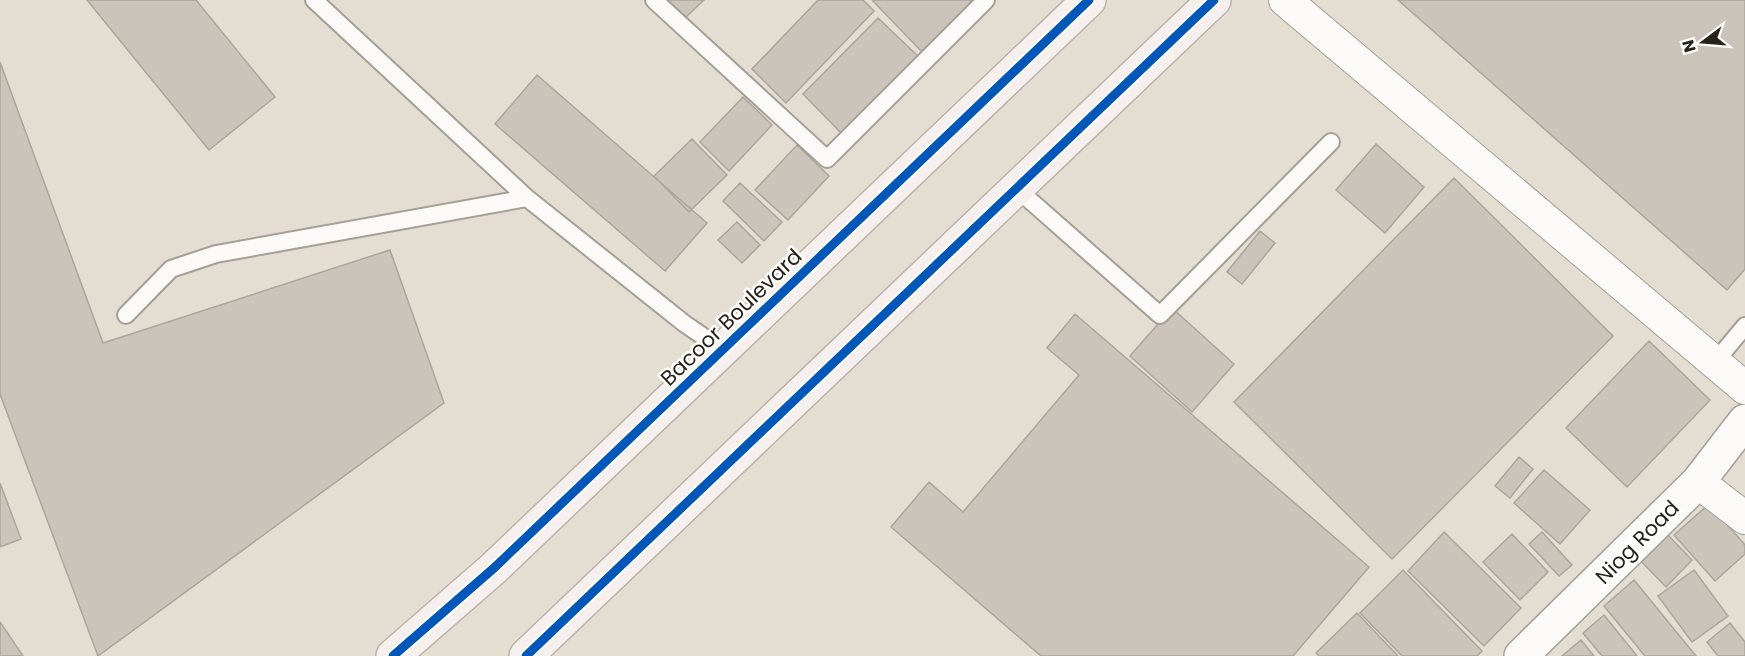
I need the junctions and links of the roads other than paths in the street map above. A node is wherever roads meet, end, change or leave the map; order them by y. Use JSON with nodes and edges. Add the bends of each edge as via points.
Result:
{"nodes":[{"id":1,"x":314,"y":0,"type":"edge"},
{"id":2,"x":654,"y":0,"type":"edge"},
{"id":3,"x":986,"y":0,"type":"edge"},
{"id":4,"x":1089,"y":0,"type":"edge"},
{"id":5,"x":1214,"y":0,"type":"edge"},
{"id":6,"x":1285,"y":0,"type":"edge"},
{"id":7,"x":1331,"y":142,"type":"dead end"},
{"id":8,"x":1016,"y":188,"type":"junction"},
{"id":9,"x":527,"y":198,"type":"junction"},
{"id":10,"x":126,"y":315,"type":"dead end"},
{"id":11,"x":1745,"y":326,"type":"edge"},
{"id":12,"x":723,"y":350,"type":"junction"},
{"id":13,"x":1715,"y":362,"type":"junction"},
{"id":14,"x":1745,"y":387,"type":"edge"},
{"id":15,"x":1745,"y":421,"type":"edge"},
{"id":16,"x":1698,"y":482,"type":"junction"},
{"id":17,"x":1745,"y":518,"type":"edge"},
{"id":18,"x":393,"y":656,"type":"edge"},
{"id":19,"x":526,"y":656,"type":"edge"},
{"id":20,"x":1521,"y":656,"type":"edge"}],
"edges":[{"from":1,"to":9,"type":"lane"},
{"from":2,"to":3,"type":"lane","via":[[827,159]]},
{"from":4,"to":12,"type":"main road","name":"Bacoor Boulevard"},
{"from":5,"to":8,"type":"main road"},
{"from":6,"to":13,"type":"street"},
{"from":7,"to":8,"type":"lane","via":[[1160,315]]},
{"from":8,"to":19,"type":"main road"},
{"from":9,"to":10,"type":"lane","via":[[216,254],[171,269]]},
{"from":9,"to":12,"type":"lane","via":[[684,324]]},
{"from":11,"to":13,"type":"lane"},
{"from":12,"to":18,"type":"main road","name":"Bacoor Boulevard","via":[[494,568]]},
{"from":13,"to":14,"type":"street"},
{"from":15,"to":16,"type":"street","name":"Niog Road"},
{"from":16,"to":17,"type":"street"},
{"from":16,"to":20,"type":"street","name":"Niog Road"}]}
